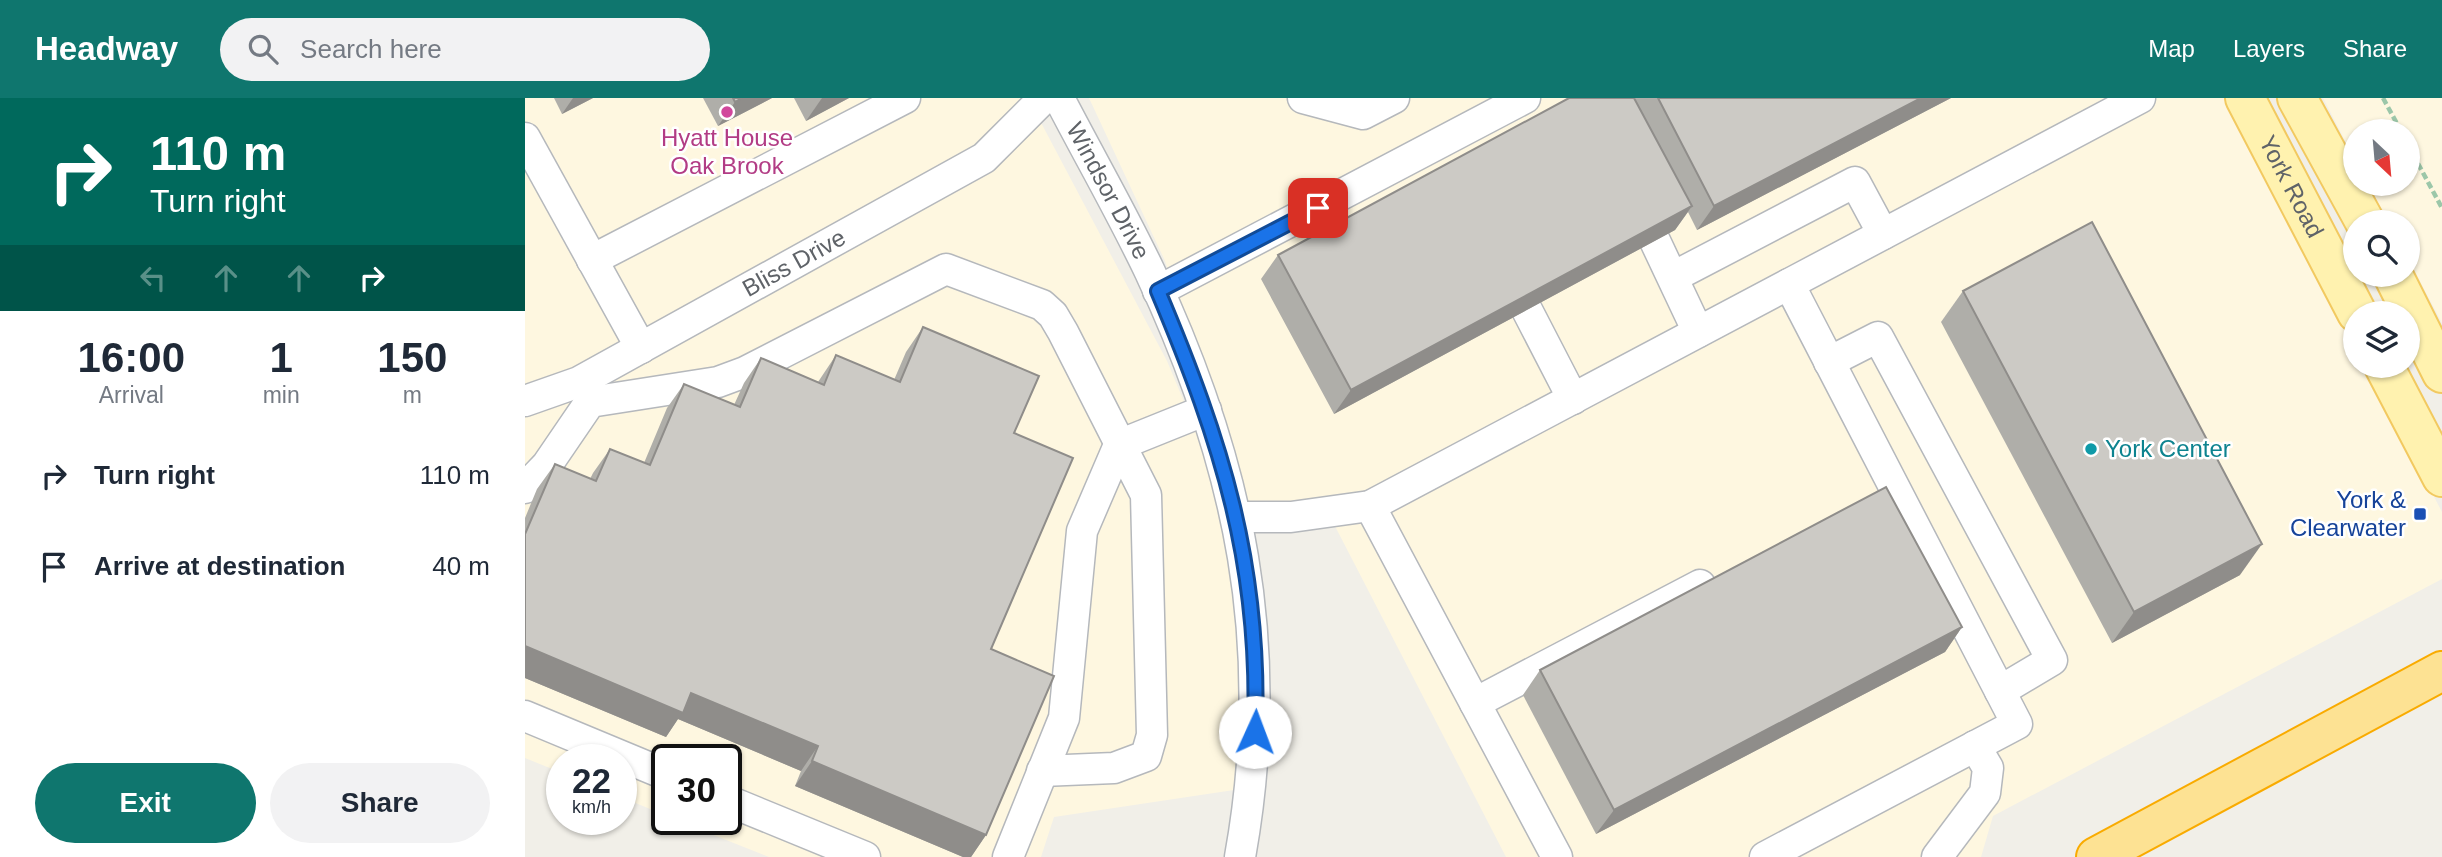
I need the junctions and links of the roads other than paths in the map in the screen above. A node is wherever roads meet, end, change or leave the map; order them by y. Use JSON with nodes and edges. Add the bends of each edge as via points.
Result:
{"nodes":[{"id":1,"x":905,"y":98,"type":"edge"},
{"id":2,"x":1044,"y":98,"type":"edge"},
{"id":3,"x":1059,"y":98,"type":"edge"},
{"id":4,"x":1303,"y":98,"type":"edge"},
{"id":5,"x":1394,"y":98,"type":"edge"},
{"id":6,"x":1525,"y":98,"type":"edge"},
{"id":7,"x":2140,"y":98,"type":"edge"},
{"id":8,"x":2245,"y":98,"type":"edge"},
{"id":9,"x":2297,"y":98,"type":"edge"},
{"id":10,"x":525,"y":138,"type":"edge"},
{"id":11,"x":2358,"y":210,"type":"edge"},
{"id":12,"x":1883,"y":234,"type":"junction"},
{"id":13,"x":1655,"y":241,"type":"edge"},
{"id":14,"x":593,"y":260,"type":"junction"},
{"id":15,"x":1673,"y":277,"type":"junction"},
{"id":16,"x":1789,"y":284,"type":"junction"},
{"id":17,"x":2399,"y":287,"type":"edge"},
{"id":18,"x":1158,"y":291,"type":"junction"},
{"id":19,"x":2351,"y":301,"type":"edge"},
{"id":20,"x":1527,"y":310,"type":"edge"},
{"id":21,"x":1698,"y":332,"type":"junction"},
{"id":22,"x":641,"y":348,"type":"junction"},
{"id":23,"x":1829,"y":362,"type":"junction"},
{"id":24,"x":2442,"y":373,"type":"edge"},
{"id":25,"x":2390,"y":378,"type":"edge"},
{"id":26,"x":585,"y":392,"type":"junction"},
{"id":27,"x":1573,"y":398,"type":"junction"},
{"id":28,"x":525,"y":401,"type":"edge"},
{"id":29,"x":1206,"y":410,"type":"junction"},
{"id":30,"x":1119,"y":446,"type":"junction"},
{"id":31,"x":2442,"y":477,"type":"edge"},
{"id":32,"x":525,"y":488,"type":"edge"},
{"id":33,"x":1370,"y":506,"type":"junction"},
{"id":34,"x":1237,"y":517,"type":"junction"},
{"id":35,"x":1721,"y":574,"type":"edge"},
{"id":36,"x":2439,"y":673,"type":"edge"},
{"id":37,"x":2000,"y":691,"type":"junction"},
{"id":38,"x":1475,"y":703,"type":"junction"},
{"id":39,"x":525,"y":716,"type":"edge"},
{"id":40,"x":1975,"y":746,"type":"junction"},
{"id":41,"x":651,"y":768,"type":"edge"},
{"id":42,"x":1042,"y":771,"type":"junction"},
{"id":43,"x":742,"y":807,"type":"edge"},
{"id":44,"x":865,"y":857,"type":"edge"},
{"id":45,"x":1008,"y":857,"type":"edge"},
{"id":46,"x":1240,"y":857,"type":"edge"},
{"id":47,"x":1557,"y":857,"type":"edge"},
{"id":48,"x":1765,"y":857,"type":"edge"},
{"id":49,"x":1937,"y":857,"type":"edge"},
{"id":50,"x":2096,"y":857,"type":"edge"}],
"edges":[{"from":1,"to":14,"type":"street"},
{"from":2,"to":22,"type":"street","name":"Bliss Drive","via":[[983,158]]},
{"from":3,"to":18,"type":"street","name":"Windsor Drive"},
{"from":4,"to":5,"type":"street","via":[[1363,114]]},
{"from":6,"to":18,"type":"street"},
{"from":7,"to":12,"type":"street"},
{"from":8,"to":19,"type":"main road","name":"York Road"},
{"from":9,"to":11,"type":"main road","name":"York Road"},
{"from":10,"to":14,"type":"street"},
{"from":12,"to":15,"type":"street","via":[[1855,182]]},
{"from":12,"to":16,"type":"street"},
{"from":13,"to":15,"type":"street"},
{"from":14,"to":22,"type":"street"},
{"from":15,"to":21,"type":"street"},
{"from":16,"to":21,"type":"street"},
{"from":16,"to":23,"type":"street"},
{"from":17,"to":24,"type":"main road"},
{"from":18,"to":29,"type":"street","name":"Windsor Drive"},
{"from":20,"to":27,"type":"street"},
{"from":21,"to":27,"type":"street"},
{"from":22,"to":26,"type":"street","name":"Bliss Drive"},
{"from":23,"to":37,"type":"street","via":[[1881,491]]},
{"from":23,"to":37,"type":"street","via":[[1878,337],[2052,660]]},
{"from":25,"to":31,"type":"main road"},
{"from":26,"to":28,"type":"street","name":"Bliss Drive"},
{"from":26,"to":30,"type":"street","via":[[718,382],[745,373],[946,269],[1042,305],[1053,315]]},
{"from":26,"to":32,"type":"street","via":[[547,465]]},
{"from":27,"to":33,"type":"street"},
{"from":29,"to":30,"type":"street"},
{"from":29,"to":34,"type":"street","name":"Windsor Drive"},
{"from":30,"to":42,"type":"street","via":[[1082,531],[1064,718]]},
{"from":30,"to":42,"type":"street","via":[[1146,495],[1152,735],[1146,756],[1114,768]]},
{"from":33,"to":34,"type":"street","via":[[1291,517]]},
{"from":33,"to":38,"type":"street"},
{"from":34,"to":46,"type":"street","name":"Windsor Drive","via":[[1249,590],[1256,693],[1250,799]]},
{"from":35,"to":38,"type":"street"},
{"from":36,"to":50,"type":"highway"},
{"from":37,"to":40,"type":"street","via":[[2017,724]]},
{"from":38,"to":47,"type":"street"},
{"from":39,"to":41,"type":"street"},
{"from":40,"to":48,"type":"street"},
{"from":40,"to":49,"type":"street","via":[[1987,768],[1985,793]]},
{"from":42,"to":45,"type":"street"},
{"from":43,"to":44,"type":"street"}]}
